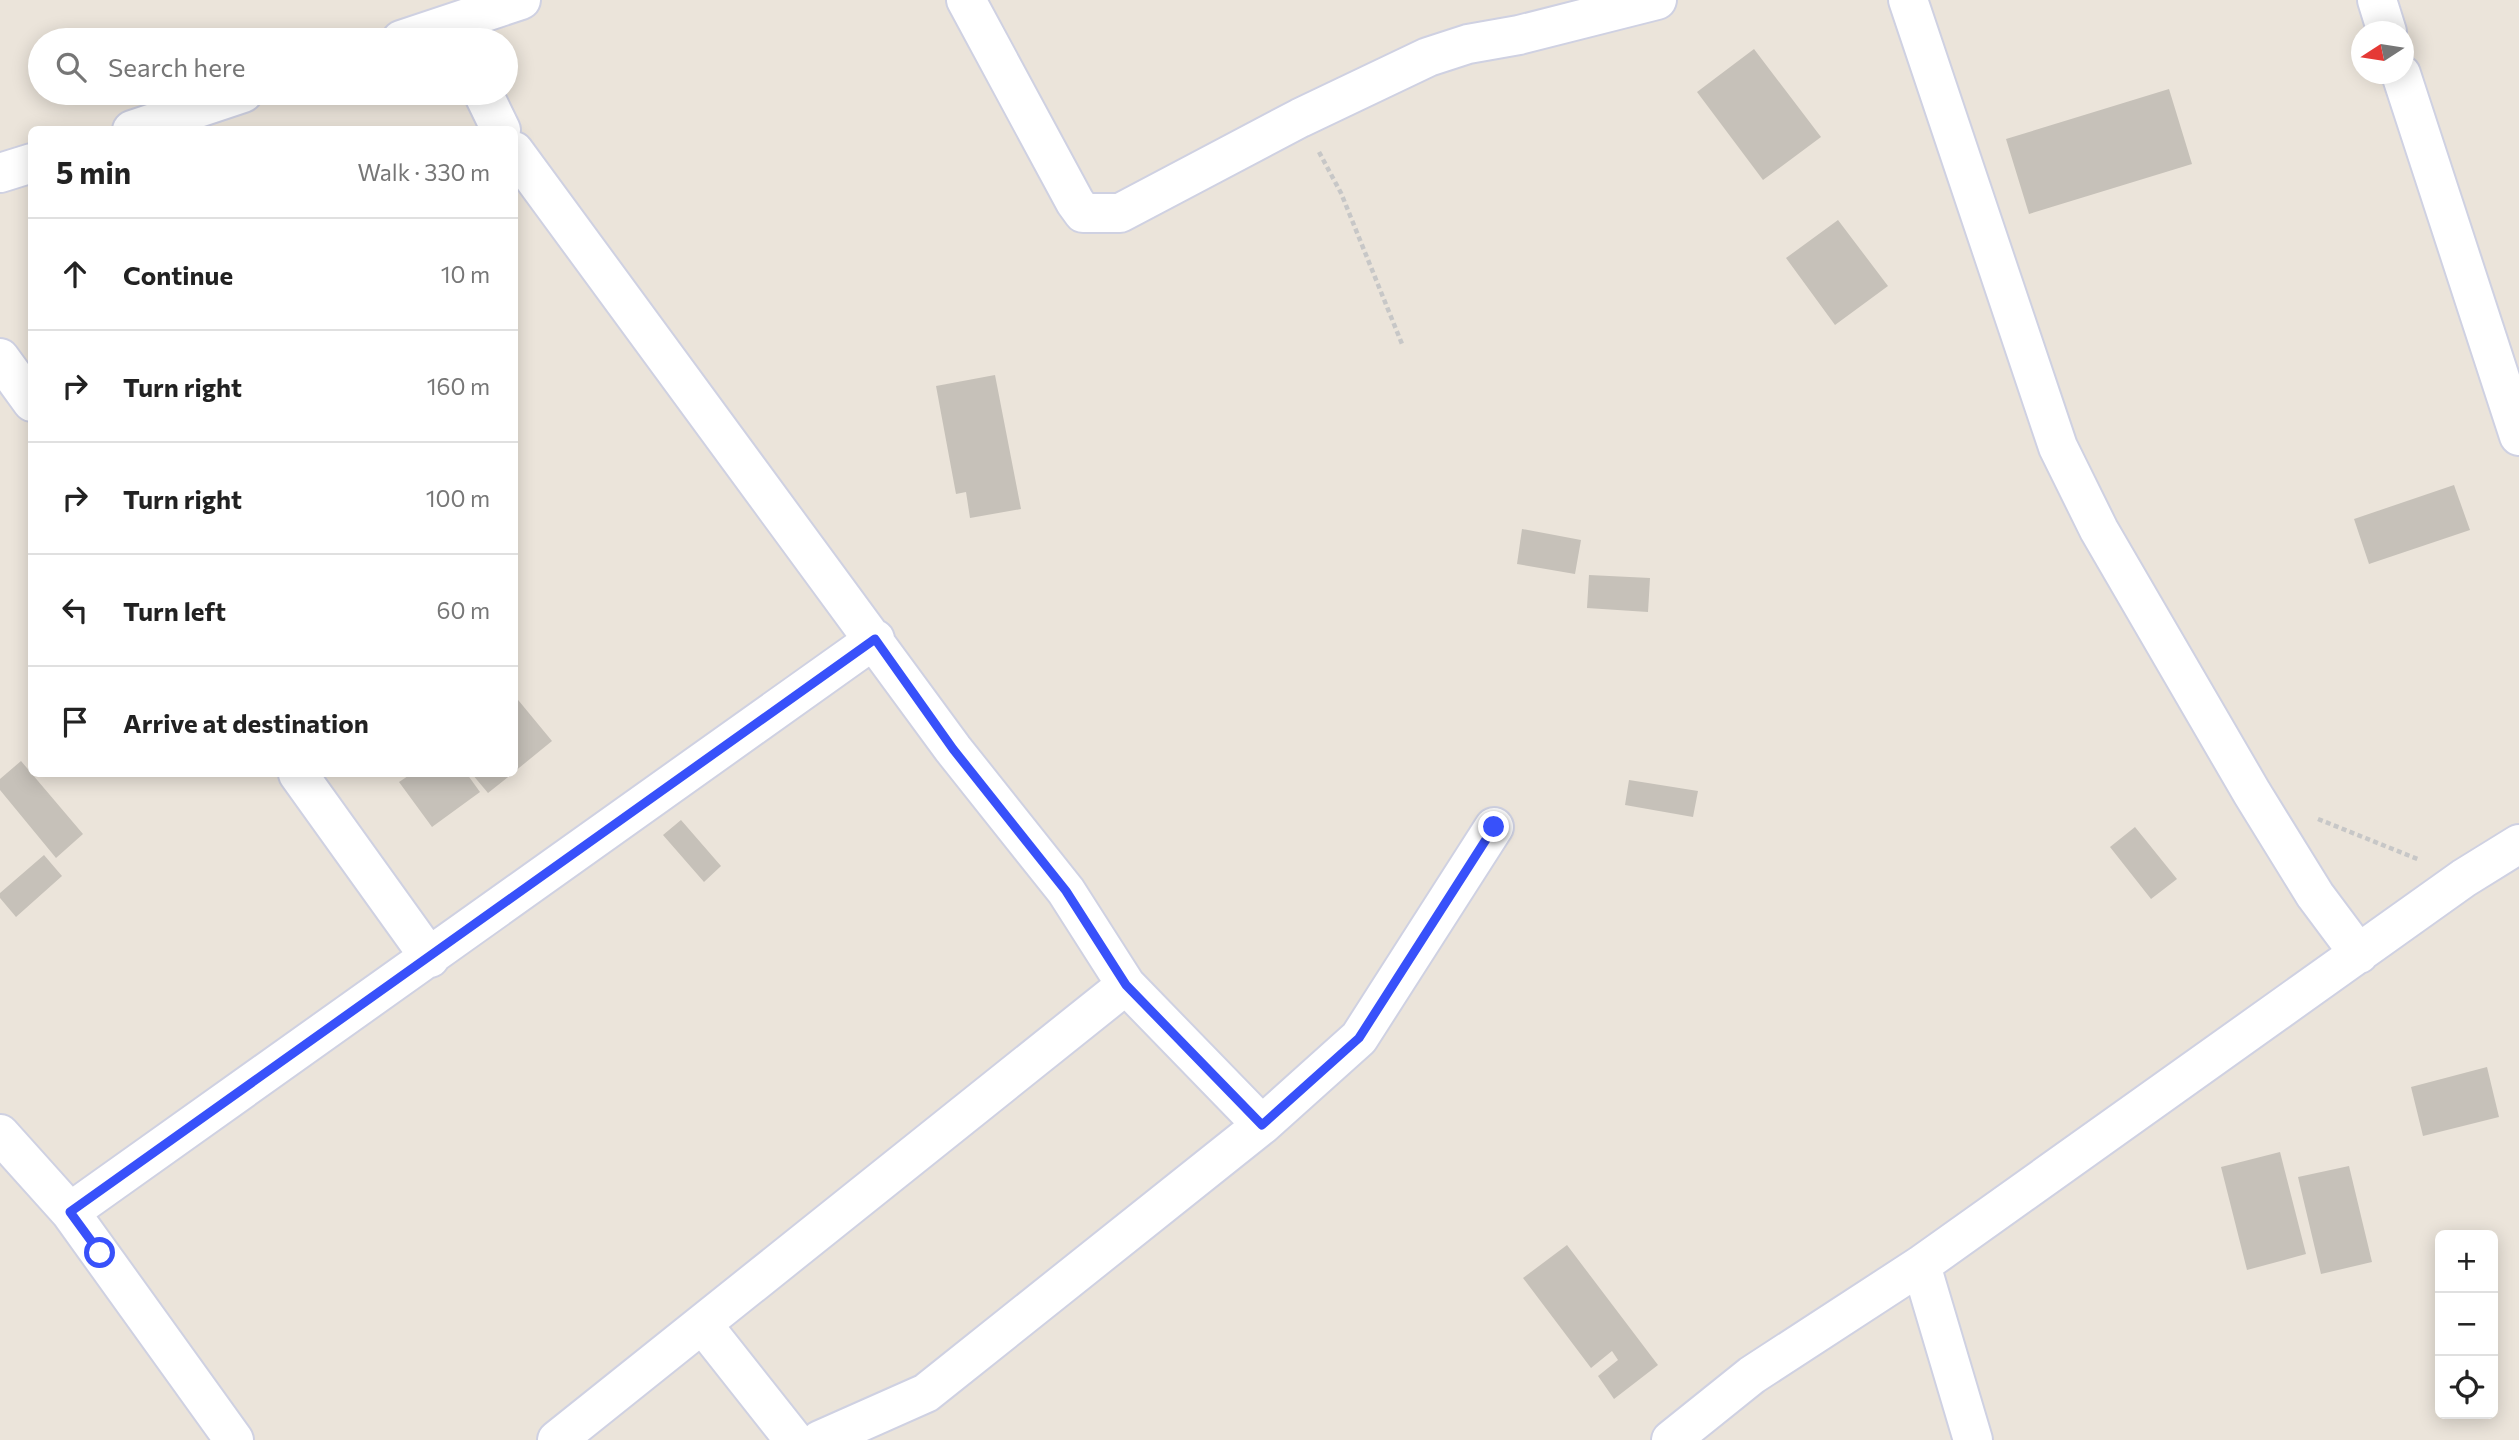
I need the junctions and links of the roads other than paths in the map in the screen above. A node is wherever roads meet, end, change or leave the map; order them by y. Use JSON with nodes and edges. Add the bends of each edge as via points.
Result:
{"nodes":[{"id":1,"x":521,"y":0,"type":"edge"},
{"id":2,"x":966,"y":0,"type":"edge"},
{"id":3,"x":1657,"y":0,"type":"edge"},
{"id":4,"x":1908,"y":0,"type":"edge"},
{"id":5,"x":2377,"y":0,"type":"edge"},
{"id":6,"x":2384,"y":21,"type":"edge"},
{"id":7,"x":448,"y":22,"type":"edge"},
{"id":8,"x":2404,"y":84,"type":"edge"},
{"id":9,"x":207,"y":105,"type":"edge"},
{"id":10,"x":489,"y":105,"type":"edge"},
{"id":11,"x":144,"y":126,"type":"edge"},
{"id":12,"x":499,"y":126,"type":"edge"},
{"id":13,"x":518,"y":156,"type":"edge"},
{"id":14,"x":28,"y":164,"type":"edge"},
{"id":15,"x":0,"y":173,"type":"edge"},
{"id":16,"x":0,"y":358,"type":"edge"},
{"id":17,"x":28,"y":396,"type":"edge"},
{"id":18,"x":2519,"y":436,"type":"edge"},
{"id":19,"x":875,"y":639,"type":"junction"},
{"id":20,"x":300,"y":777,"type":"edge"},
{"id":21,"x":1494,"y":827,"type":"dead end"},
{"id":22,"x":2519,"y":844,"type":"edge"},
{"id":23,"x":2359,"y":954,"type":"junction"},
{"id":24,"x":430,"y":958,"type":"junction"},
{"id":25,"x":1126,"y":985,"type":"junction"},
{"id":26,"x":1262,"y":1125,"type":"junction"},
{"id":27,"x":0,"y":1134,"type":"edge"},
{"id":28,"x":70,"y":1212,"type":"junction"},
{"id":29,"x":1921,"y":1265,"type":"junction"},
{"id":30,"x":703,"y":1325,"type":"junction"},
{"id":31,"x":234,"y":1440,"type":"edge"},
{"id":32,"x":557,"y":1440,"type":"edge"},
{"id":33,"x":794,"y":1440,"type":"edge"},
{"id":34,"x":820,"y":1440,"type":"edge"},
{"id":35,"x":1671,"y":1440,"type":"edge"},
{"id":36,"x":1973,"y":1440,"type":"edge"}],
"edges":[{"from":1,"to":7,"type":"street"},
{"from":2,"to":3,"type":"street","via":[[1083,213],[1120,214],[1300,118],[1428,57]]},
{"from":4,"to":23,"type":"street","via":[[2058,447],[2099,530],[2252,793],[2315,895]]},
{"from":5,"to":6,"type":"street"},
{"from":8,"to":18,"type":"street"},
{"from":9,"to":11,"type":"street"},
{"from":10,"to":12,"type":"street"},
{"from":13,"to":19,"type":"street"},
{"from":14,"to":15,"type":"street"},
{"from":16,"to":17,"type":"street"},
{"from":19,"to":24,"type":"street"},
{"from":19,"to":25,"type":"street","via":[[953,749],[1066,891]]},
{"from":20,"to":24,"type":"street"},
{"from":21,"to":26,"type":"street","via":[[1359,1038]]},
{"from":22,"to":23,"type":"street"},
{"from":23,"to":29,"type":"street"},
{"from":24,"to":28,"type":"street"},
{"from":25,"to":26,"type":"street"},
{"from":25,"to":30,"type":"street"},
{"from":26,"to":34,"type":"street","via":[[926,1393]]},
{"from":27,"to":28,"type":"street"},
{"from":28,"to":31,"type":"street"},
{"from":29,"to":35,"type":"street","via":[[1752,1375]]},
{"from":29,"to":36,"type":"street"},
{"from":30,"to":32,"type":"street"},
{"from":30,"to":33,"type":"street"}]}
